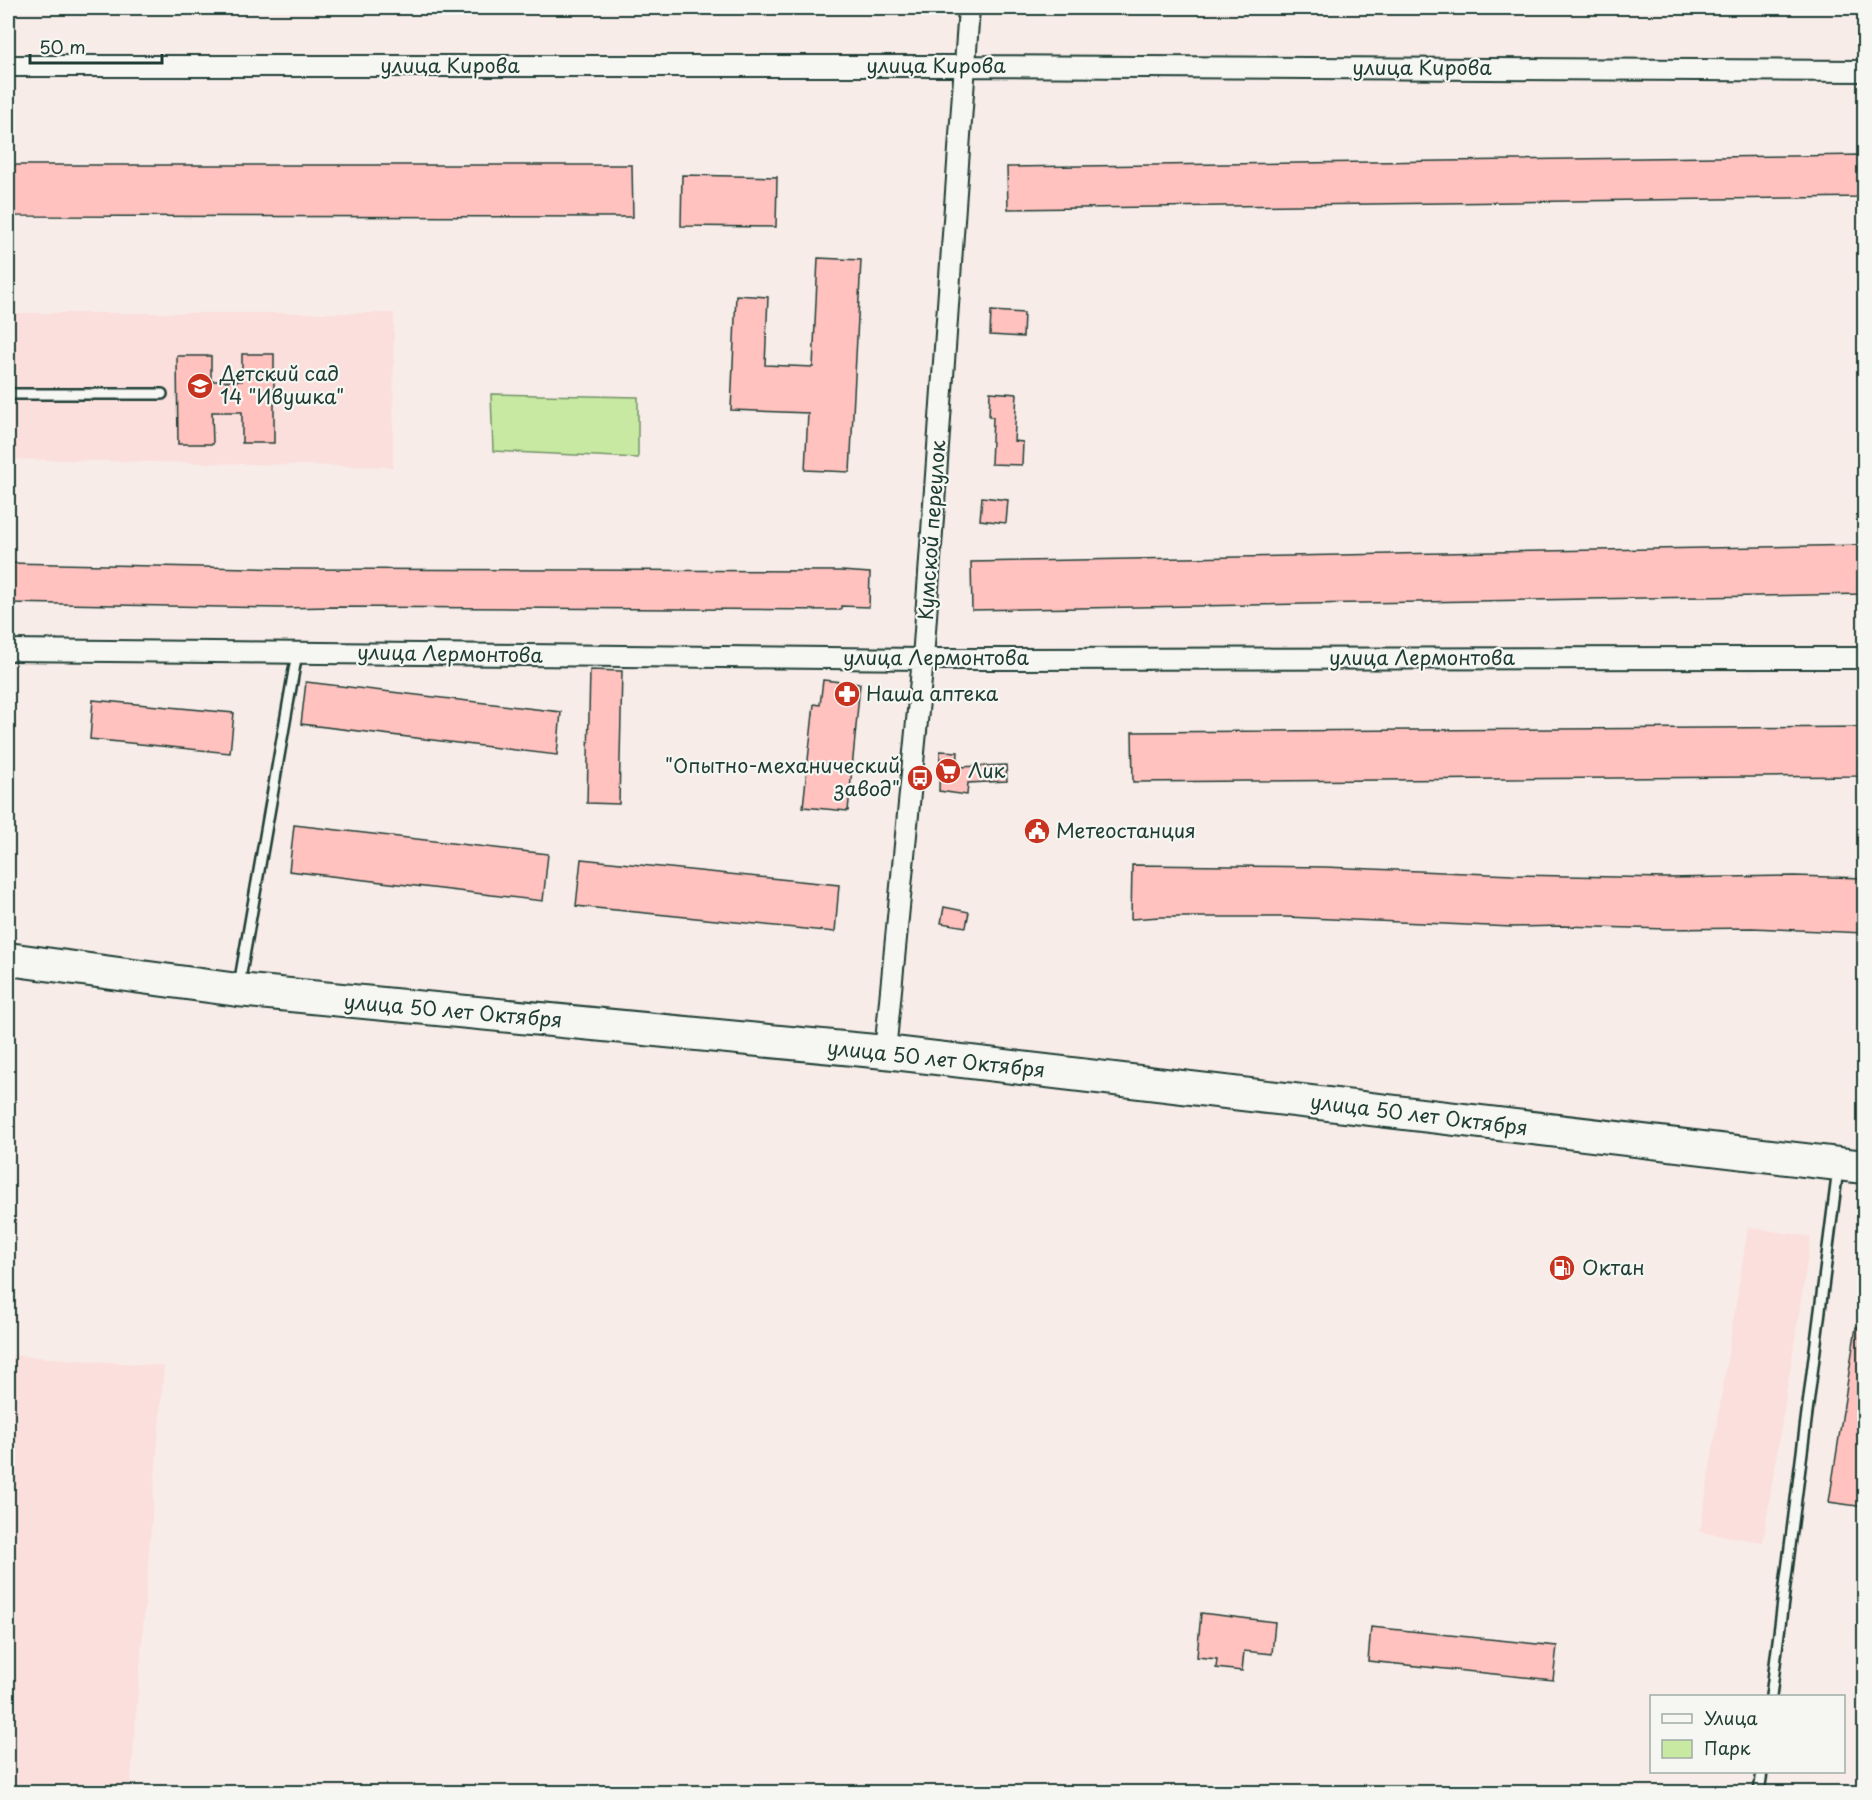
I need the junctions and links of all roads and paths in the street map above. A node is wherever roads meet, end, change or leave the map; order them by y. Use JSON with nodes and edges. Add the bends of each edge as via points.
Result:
{"nodes":[{"id":1,"x":969,"y":8,"type":"edge"},
{"id":2,"x":8,"y":66,"type":"edge"},
{"id":3,"x":965,"y":66,"type":"junction"},
{"id":4,"x":1864,"y":71,"type":"edge"},
{"id":5,"x":8,"y":394,"type":"edge"},
{"id":6,"x":162,"y":394,"type":"dead end"},
{"id":7,"x":8,"y":650,"type":"edge"},
{"id":8,"x":297,"y":653,"type":"junction"},
{"id":9,"x":1864,"y":658,"type":"edge"},
{"id":10,"x":923,"y":659,"type":"junction"},
{"id":11,"x":8,"y":959,"type":"edge"},
{"id":12,"x":238,"y":990,"type":"junction"},
{"id":13,"x":885,"y":1052,"type":"junction"},
{"id":14,"x":1851,"y":1165,"type":"edge"},
{"id":15,"x":1771,"y":1695,"type":"edge"},
{"id":16,"x":1762,"y":1773,"type":"edge"},
{"id":17,"x":1759,"y":1792,"type":"edge"}],
"edges":[{"from":1,"to":3,"type":"street","name":"Кумской переулок"},
{"from":2,"to":3,"type":"street","name":"улица Кирова"},
{"from":3,"to":4,"type":"street","name":"улица Кирова"},
{"from":3,"to":10,"type":"street","name":"Кумской переулок"},
{"from":5,"to":6,"type":"lane"},
{"from":7,"to":8,"type":"street","name":"улица Лермонтова"},
{"from":8,"to":10,"type":"street","name":"улица Лермонтова"},
{"from":8,"to":12,"type":"lane"},
{"from":9,"to":10,"type":"street","name":"улица Лермонтова"},
{"from":10,"to":13,"type":"street","name":"Кумской переулок"},
{"from":11,"to":12,"type":"highway","name":"улица 50 лет Октября"},
{"from":12,"to":13,"type":"highway","name":"улица 50 лет Октября"},
{"from":13,"to":14,"type":"highway","name":"улица 50 лет Октября"},
{"from":14,"to":15,"type":"lane"},
{"from":16,"to":17,"type":"lane"}]}
